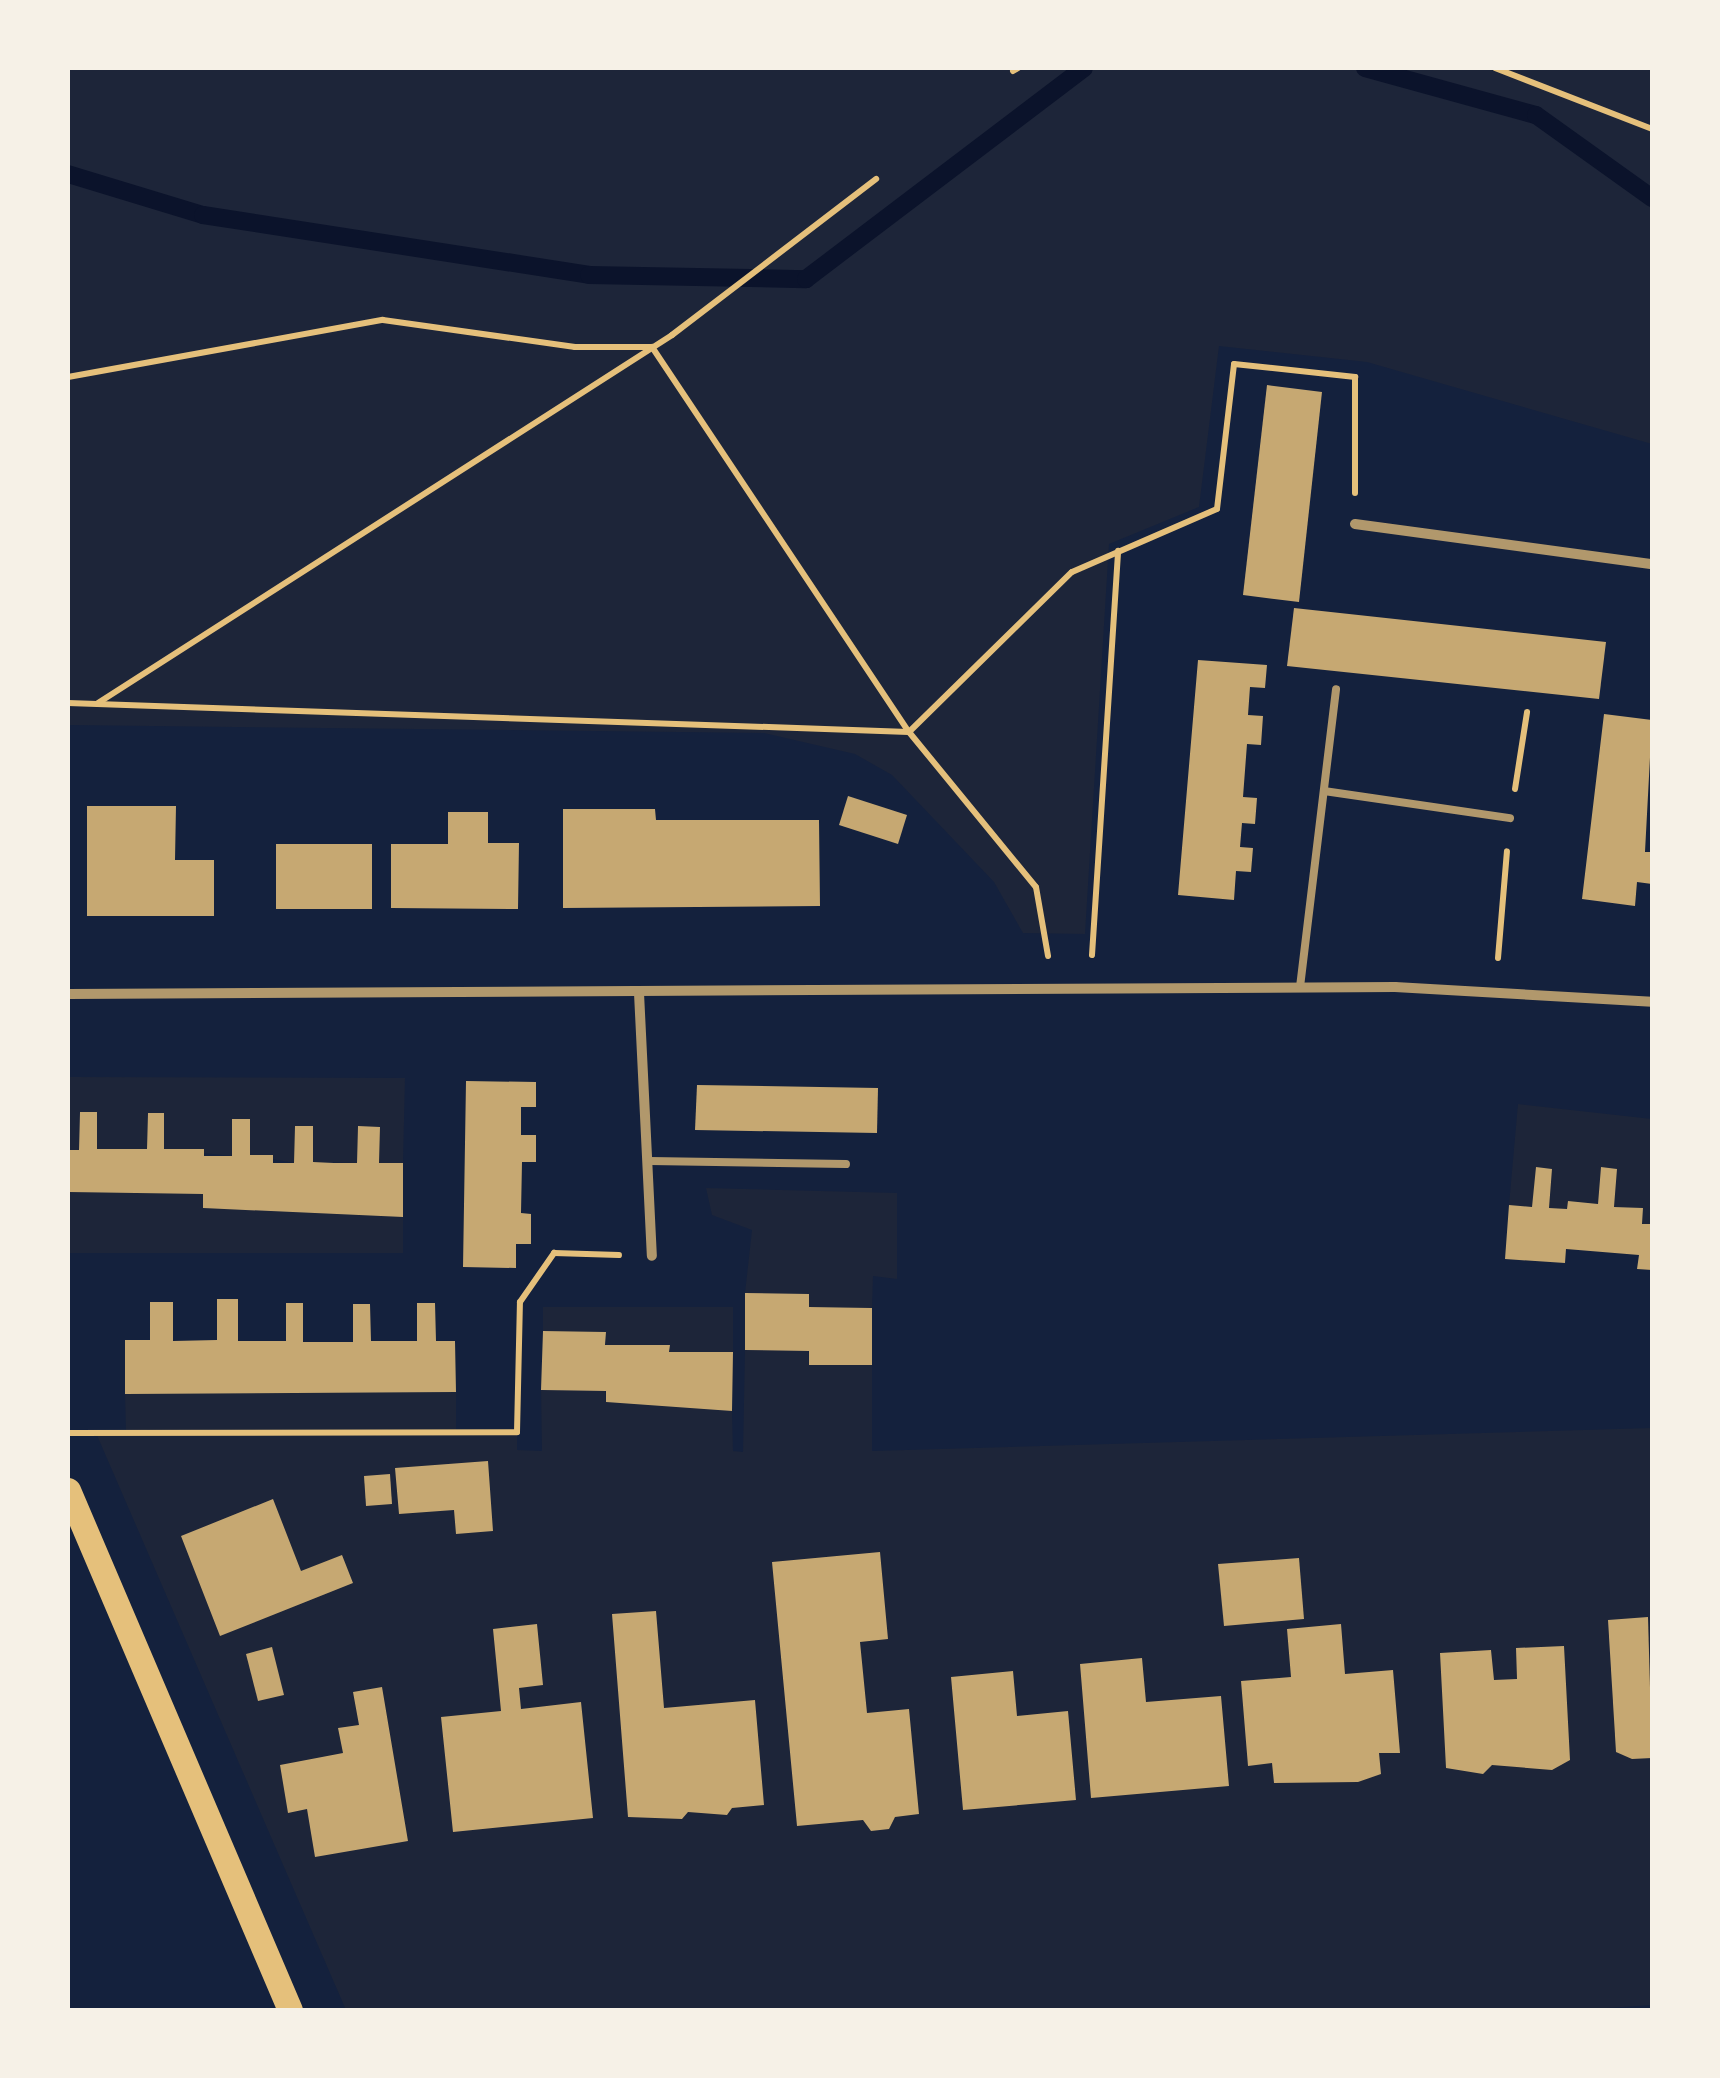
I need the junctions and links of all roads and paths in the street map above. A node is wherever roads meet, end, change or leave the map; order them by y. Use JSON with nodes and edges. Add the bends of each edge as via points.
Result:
{"nodes":[{"id":1,"x":1494,"y":68,"type":"edge"},
{"id":2,"x":1652,"y":129,"type":"edge"},
{"id":3,"x":876,"y":179,"type":"dead end"},
{"id":4,"x":652,"y":347,"type":"junction"},
{"id":5,"x":68,"y":377,"type":"edge"},
{"id":6,"x":1355,"y":524,"type":"joint"},
{"id":7,"x":1118,"y":551,"type":"junction"},
{"id":8,"x":1652,"y":564,"type":"edge"},
{"id":9,"x":1336,"y":689,"type":"dead end"},
{"id":10,"x":98,"y":703,"type":"junction"},
{"id":11,"x":68,"y":704,"type":"edge"},
{"id":12,"x":909,"y":732,"type":"junction"},
{"id":13,"x":1324,"y":791,"type":"junction"},
{"id":14,"x":1510,"y":818,"type":"dead end"},
{"id":15,"x":1300,"y":987,"type":"junction"},
{"id":16,"x":1089,"y":991,"type":"junction"},
{"id":17,"x":1047,"y":992,"type":"junction"},
{"id":18,"x":639,"y":993,"type":"junction"},
{"id":19,"x":68,"y":994,"type":"edge"},
{"id":20,"x":1652,"y":1002,"type":"edge"},
{"id":21,"x":650,"y":1161,"type":"junction"},
{"id":22,"x":846,"y":1164,"type":"dead end"},
{"id":23,"x":652,"y":1256,"type":"joint"},
{"id":24,"x":68,"y":1433,"type":"edge"},
{"id":25,"x":68,"y":1490,"type":"edge"},
{"id":26,"x":290,"y":2010,"type":"edge"}],
"edges":[{"from":1,"to":2,"type":"path"},
{"from":3,"to":4,"type":"path"},
{"from":4,"to":5,"type":"path","via":[[575,347],[383,320]]},
{"from":4,"to":10,"type":"path"},
{"from":4,"to":12,"type":"path"},
{"from":6,"to":7,"type":"path","via":[[1355,377],[1234,364],[1217,509]]},
{"from":6,"to":8,"type":"street"},
{"from":7,"to":12,"type":"path","via":[[1072,572]]},
{"from":7,"to":16,"type":"path"},
{"from":9,"to":13,"type":"lane"},
{"from":10,"to":11,"type":"path"},
{"from":10,"to":12,"type":"path"},
{"from":12,"to":17,"type":"path","via":[[1036,887],[1049,938]]},
{"from":13,"to":14,"type":"lane"},
{"from":13,"to":15,"type":"lane"},
{"from":15,"to":16,"type":"street"},
{"from":15,"to":20,"type":"street","via":[[1495,988]]},
{"from":16,"to":17,"type":"street"},
{"from":17,"to":18,"type":"street"},
{"from":18,"to":19,"type":"street"},
{"from":18,"to":21,"type":"street"},
{"from":21,"to":22,"type":"lane"},
{"from":21,"to":23,"type":"street"},
{"from":23,"to":24,"type":"path","via":[[554,1253],[520,1302],[516,1432]]},
{"from":25,"to":26,"type":"main road"}]}
